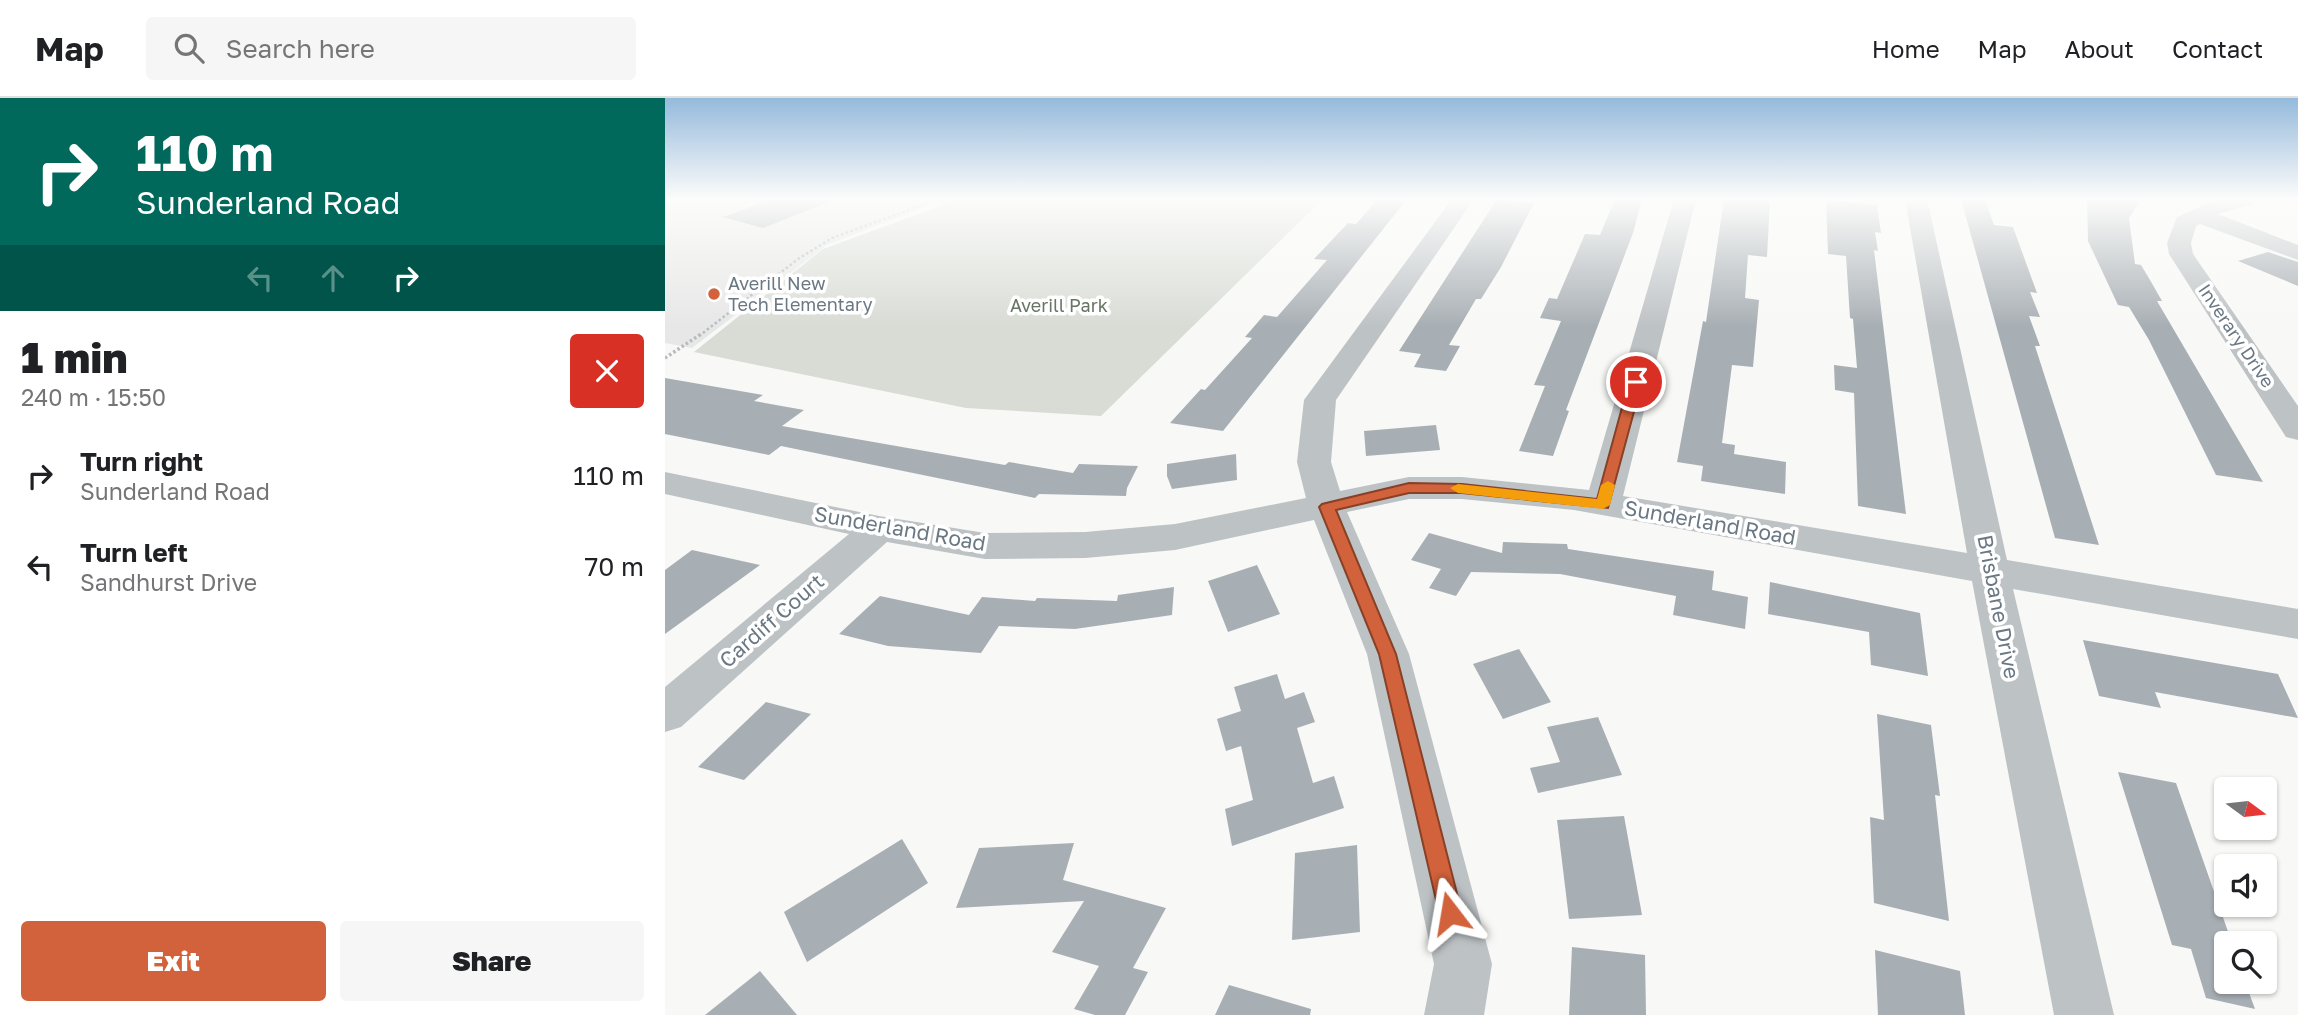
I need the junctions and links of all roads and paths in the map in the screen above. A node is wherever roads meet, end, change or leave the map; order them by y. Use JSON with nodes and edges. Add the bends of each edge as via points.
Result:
{"nodes":[{"id":1,"x":826,"y":242,"type":"edge"},
{"id":2,"x":1433,"y":242,"type":"edge"},
{"id":3,"x":1674,"y":242,"type":"edge"},
{"id":4,"x":1927,"y":242,"type":"edge"},
{"id":5,"x":2181,"y":242,"type":"edge"},
{"id":6,"x":2269,"y":242,"type":"edge"},
{"id":7,"x":2298,"y":253,"type":"edge"},
{"id":8,"x":665,"y":358,"type":"edge"},
{"id":9,"x":2298,"y":430,"type":"edge"},
{"id":10,"x":665,"y":484,"type":"edge"},
{"id":11,"x":1603,"y":505,"type":"junction"},
{"id":12,"x":1327,"y":507,"type":"junction"},
{"id":13,"x":879,"y":528,"type":"junction"},
{"id":14,"x":1990,"y":571,"type":"junction"},
{"id":15,"x":2298,"y":624,"type":"edge"},
{"id":16,"x":665,"y":714,"type":"edge"},
{"id":17,"x":1454,"y":1015,"type":"edge"},
{"id":18,"x":2084,"y":1015,"type":"edge"}],
"edges":[{"from":1,"to":8,"type":"path"},
{"from":2,"to":12,"type":"street","via":[[1320,400],[1314,462]]},
{"from":3,"to":11,"type":"street"},
{"from":4,"to":14,"type":"street","name":"Brisbane Drive"},
{"from":5,"to":9,"type":"street","name":"Inverary Drive","via":[[2181,254]]},
{"from":6,"to":7,"type":"street"},
{"from":10,"to":13,"type":"street","name":"Sunderland Road"},
{"from":11,"to":12,"type":"street","name":"Sunderland Road","via":[[1462,488],[1409,488]]},
{"from":11,"to":14,"type":"street","name":"Sunderland Road"},
{"from":12,"to":13,"type":"street","name":"Sunderland Road","via":[[1175,537],[1085,545],[985,546]]},
{"from":12,"to":17,"type":"street","via":[[1388,654],[1463,964]]},
{"from":13,"to":16,"type":"street","name":"Cardiff Court"},
{"from":14,"to":15,"type":"street","name":"Sunderland Road"},
{"from":14,"to":18,"type":"street","name":"Brisbane Drive"}]}
